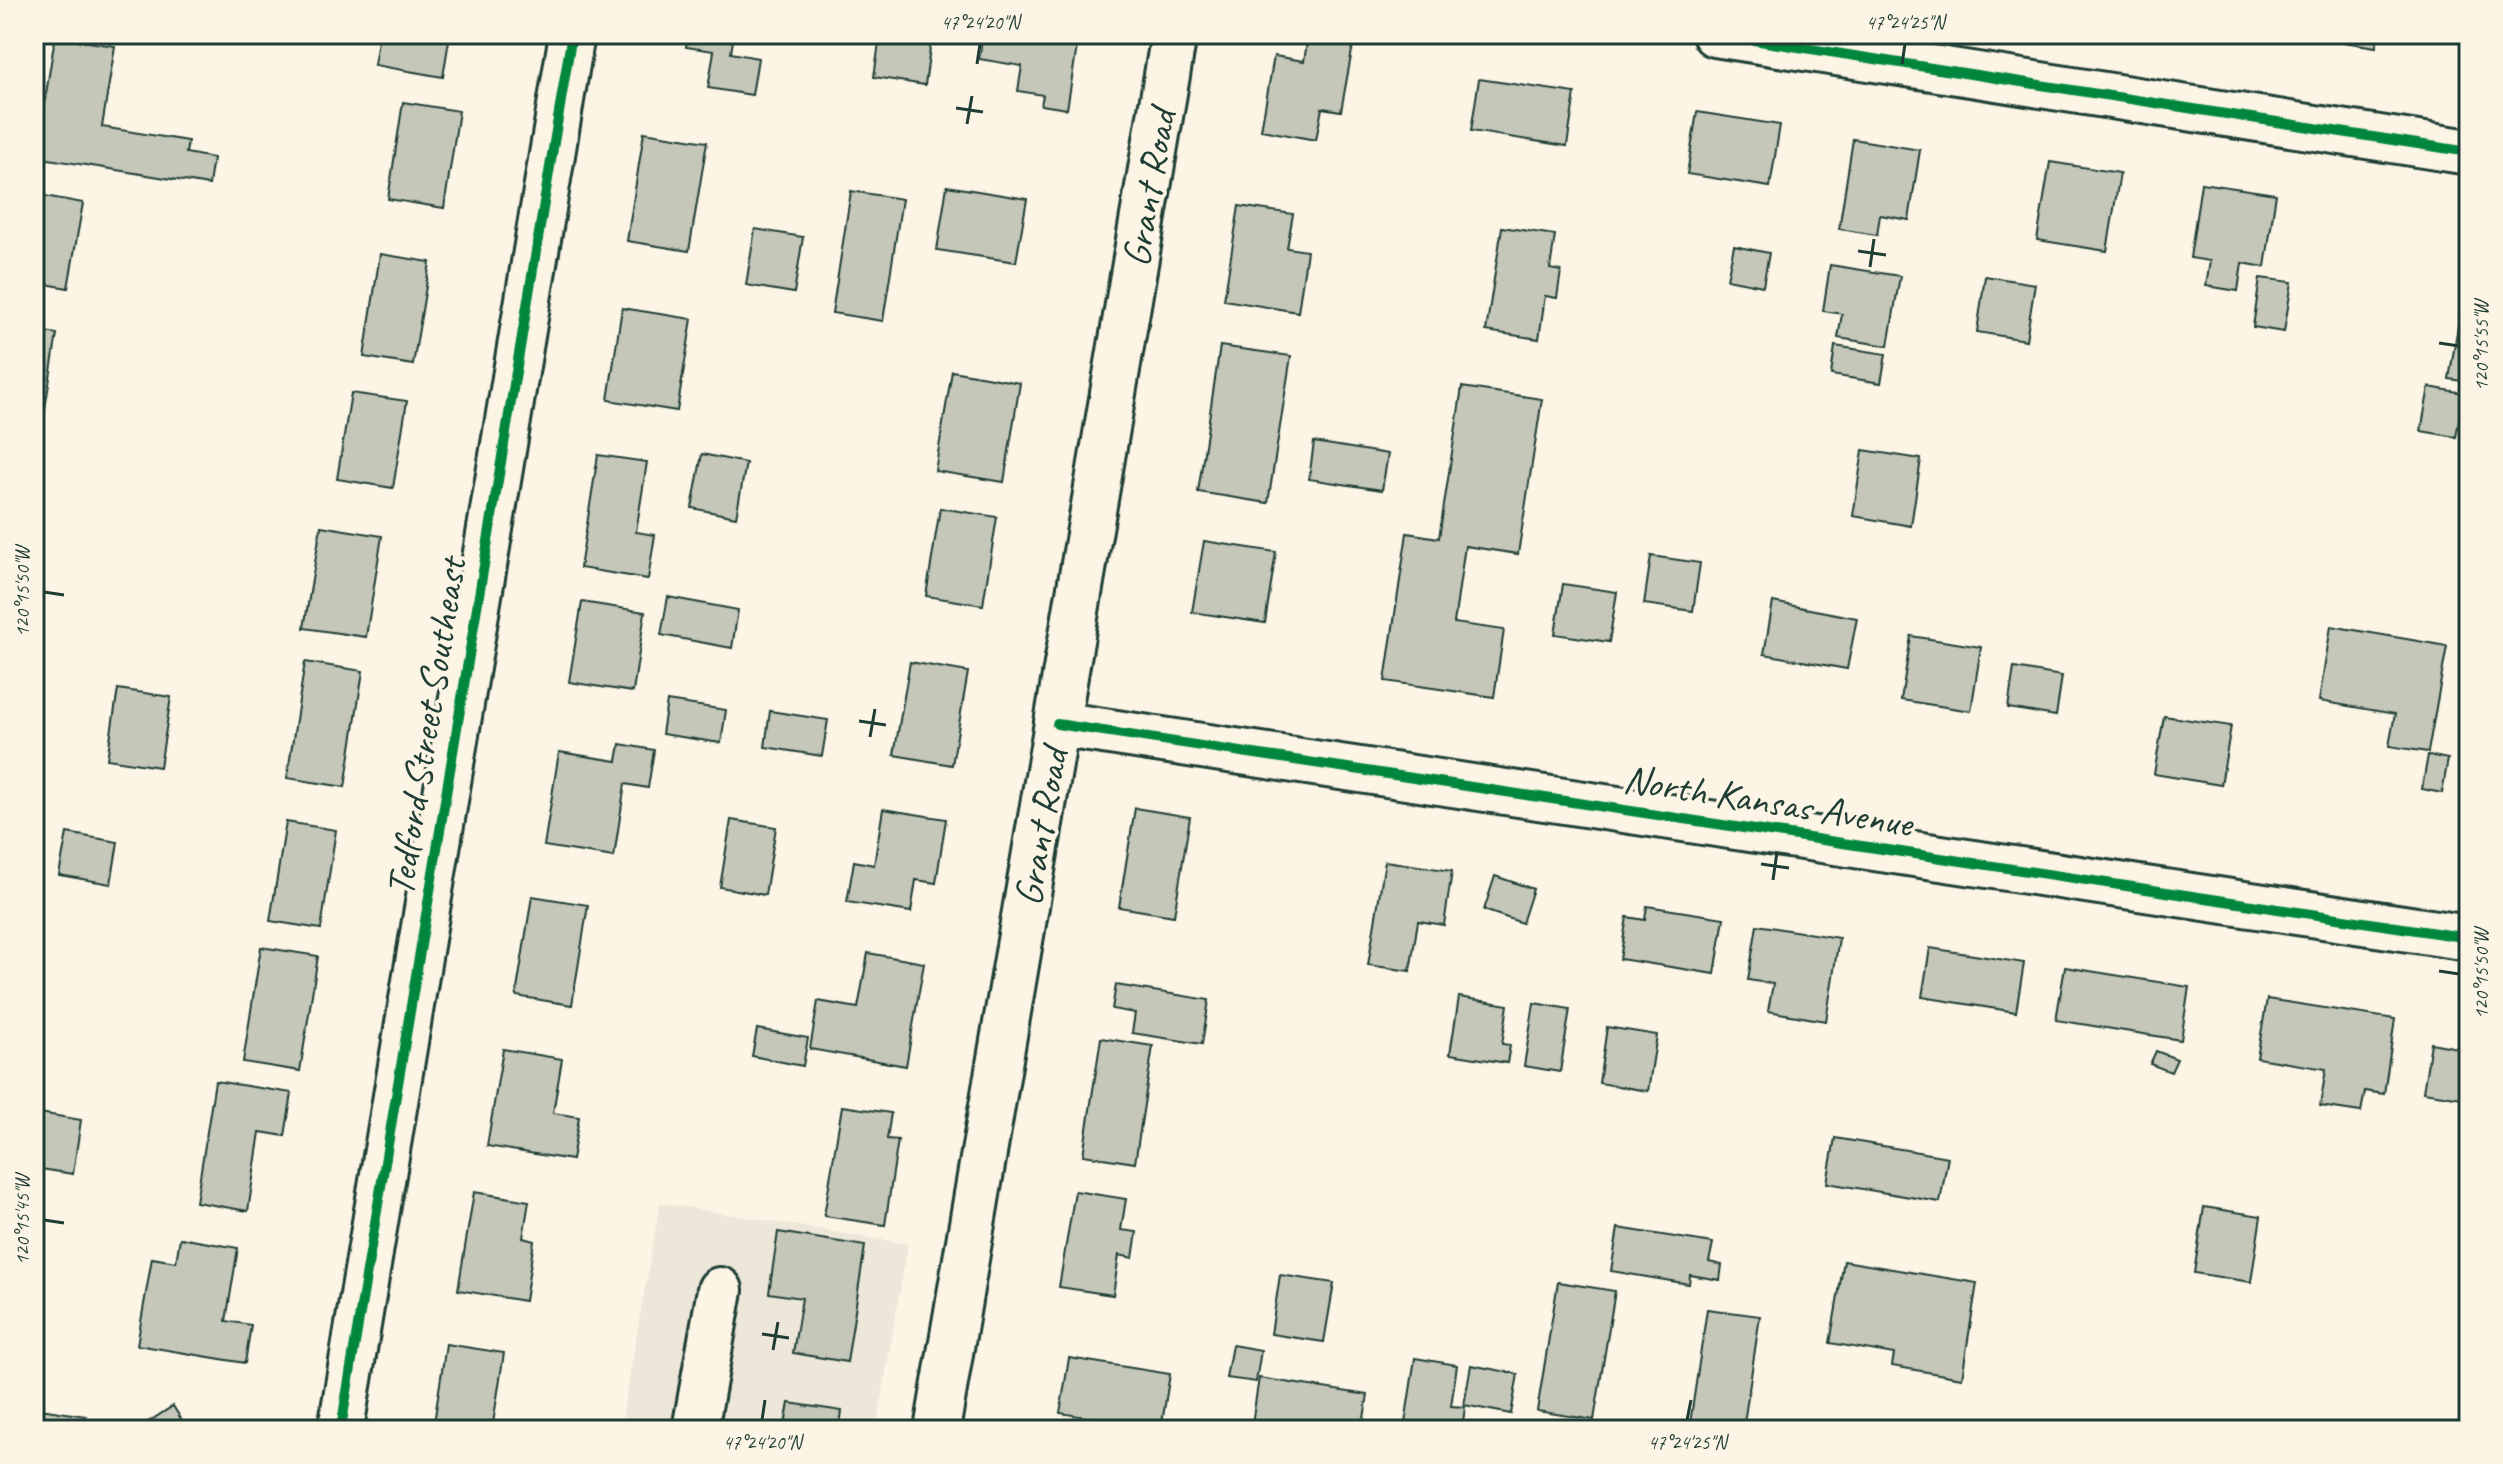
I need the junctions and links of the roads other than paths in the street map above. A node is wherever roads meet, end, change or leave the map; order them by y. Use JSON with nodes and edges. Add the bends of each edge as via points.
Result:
{"nodes":[{"id":1,"x":572,"y":34,"type":"edge"},
{"id":2,"x":1174,"y":34,"type":"edge"},
{"id":3,"x":1715,"y":34,"type":"edge"},
{"id":4,"x":2469,"y":152,"type":"edge"},
{"id":5,"x":1057,"y":724,"type":"junction"},
{"id":6,"x":2469,"y":938,"type":"edge"},
{"id":7,"x":720,"y":1290,"type":"dead end"},
{"id":8,"x":338,"y":1430,"type":"edge"},
{"id":9,"x":695,"y":1430,"type":"edge"},
{"id":10,"x":937,"y":1430,"type":"edge"}],
"edges":[{"from":1,"to":8,"type":"street","name":"Tedford Street Southeast"},
{"from":2,"to":5,"type":"street","name":"Grant Road"},
{"from":3,"to":4,"type":"street"},
{"from":5,"to":6,"type":"street","name":"North Kansas Avenue"},
{"from":5,"to":10,"type":"street","name":"Grant Road"},
{"from":7,"to":9,"type":"street"}]}
